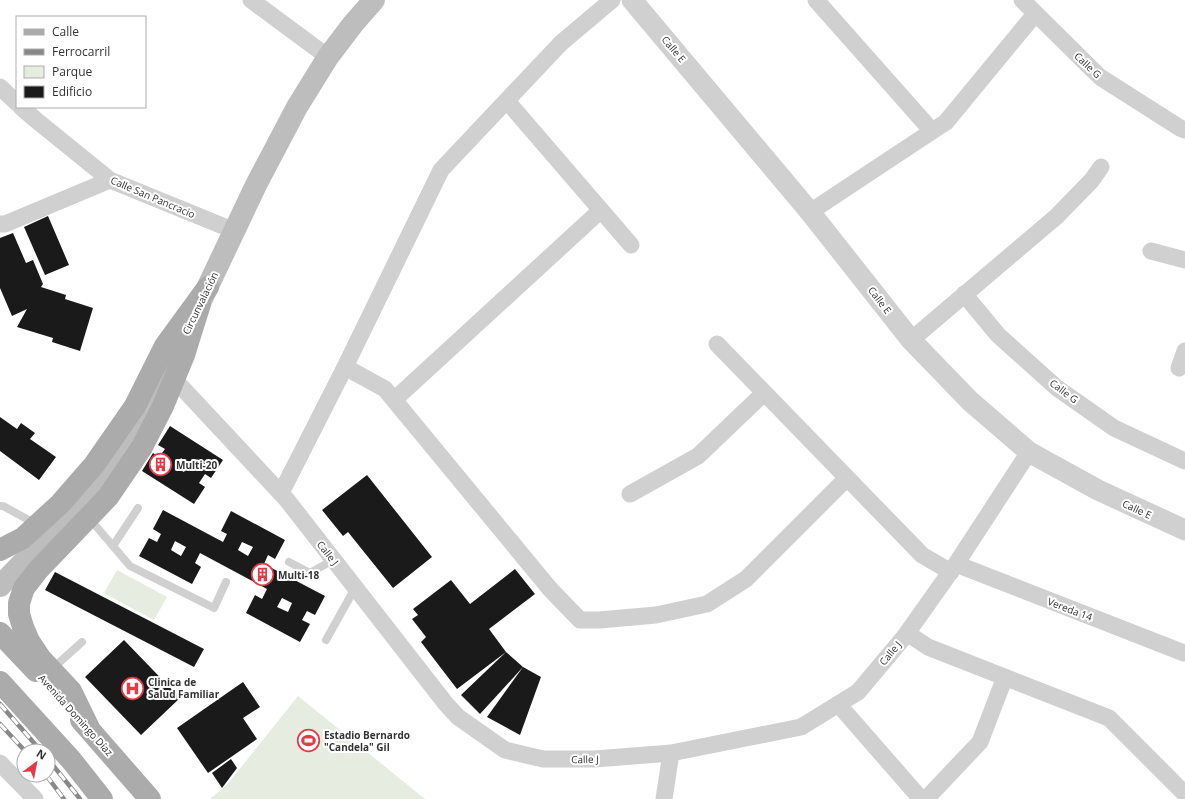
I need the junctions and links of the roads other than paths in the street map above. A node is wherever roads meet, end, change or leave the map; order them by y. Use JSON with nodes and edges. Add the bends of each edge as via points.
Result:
{"nodes":[{"id":1,"x":251,"y":0,"type":"edge"},
{"id":2,"x":374,"y":0,"type":"edge"},
{"id":3,"x":612,"y":0,"type":"edge"},
{"id":4,"x":632,"y":0,"type":"edge"},
{"id":5,"x":816,"y":0,"type":"edge"},
{"id":6,"x":1022,"y":0,"type":"edge"},
{"id":7,"x":1035,"y":14,"type":"junction"},
{"id":8,"x":328,"y":56,"type":"junction"},
{"id":9,"x":0,"y":87,"type":"edge"},
{"id":10,"x":507,"y":101,"type":"junction"},
{"id":11,"x":16,"y":102,"type":"edge"},
{"id":12,"x":22,"y":108,"type":"edge"},
{"id":13,"x":1185,"y":130,"type":"edge"},
{"id":14,"x":932,"y":131,"type":"junction"},
{"id":15,"x":1101,"y":167,"type":"dead end"},
{"id":16,"x":110,"y":180,"type":"junction"},
{"id":17,"x":601,"y":210,"type":"junction"},
{"id":18,"x":810,"y":212,"type":"junction"},
{"id":19,"x":0,"y":224,"type":"edge"},
{"id":20,"x":235,"y":231,"type":"junction"},
{"id":21,"x":631,"y":245,"type":"dead end"},
{"id":22,"x":1151,"y":251,"type":"dead end"},
{"id":23,"x":1185,"y":260,"type":"edge"},
{"id":24,"x":964,"y":294,"type":"junction"},
{"id":25,"x":204,"y":296,"type":"junction"},
{"id":26,"x":911,"y":340,"type":"junction"},
{"id":27,"x":717,"y":344,"type":"dead end"},
{"id":28,"x":1185,"y":351,"type":"edge"},
{"id":29,"x":345,"y":367,"type":"junction"},
{"id":30,"x":1179,"y":368,"type":"dead end"},
{"id":31,"x":174,"y":379,"type":"junction"},
{"id":32,"x":764,"y":393,"type":"junction"},
{"id":33,"x":394,"y":400,"type":"junction"},
{"id":34,"x":1029,"y":452,"type":"junction"},
{"id":35,"x":1185,"y":462,"type":"edge"},
{"id":36,"x":847,"y":478,"type":"junction"},
{"id":37,"x":281,"y":493,"type":"junction"},
{"id":38,"x":630,"y":494,"type":"dead end"},
{"id":39,"x":0,"y":506,"type":"edge"},
{"id":40,"x":138,"y":508,"type":"dead end"},
{"id":41,"x":88,"y":517,"type":"junction"},
{"id":42,"x":37,"y":525,"type":"junction"},
{"id":43,"x":1185,"y":530,"type":"edge"},
{"id":44,"x":113,"y":546,"type":"junction"},
{"id":45,"x":0,"y":550,"type":"edge"},
{"id":46,"x":333,"y":560,"type":"junction"},
{"id":47,"x":290,"y":562,"type":"dead end"},
{"id":48,"x":954,"y":568,"type":"junction"},
{"id":49,"x":226,"y":582,"type":"dead end"},
{"id":50,"x":0,"y":586,"type":"edge"},
{"id":51,"x":355,"y":588,"type":"junction"},
{"id":52,"x":0,"y":633,"type":"edge"},
{"id":53,"x":907,"y":633,"type":"junction"},
{"id":54,"x":326,"y":640,"type":"dead end"},
{"id":55,"x":82,"y":642,"type":"dead end"},
{"id":56,"x":1184,"y":653,"type":"edge"},
{"id":57,"x":51,"y":669,"type":"junction"},
{"id":58,"x":1004,"y":677,"type":"junction"},
{"id":59,"x":0,"y":682,"type":"edge"},
{"id":60,"x":838,"y":704,"type":"junction"},
{"id":61,"x":90,"y":730,"type":"junction"},
{"id":62,"x":671,"y":753,"type":"junction"},
{"id":63,"x":0,"y":763,"type":"edge"},
{"id":64,"x":1185,"y":794,"type":"edge"},
{"id":65,"x":35,"y":799,"type":"edge"},
{"id":66,"x":102,"y":799,"type":"edge"},
{"id":67,"x":150,"y":799,"type":"edge"},
{"id":68,"x":664,"y":799,"type":"edge"},
{"id":69,"x":921,"y":799,"type":"edge"},
{"id":70,"x":926,"y":799,"type":"edge"},
{"id":71,"x":1180,"y":799,"type":"edge"}],
"edges":[{"from":1,"to":8,"type":"street"},
{"from":2,"to":8,"type":"main road","name":"Circunvalación"},
{"from":3,"to":10,"type":"street","via":[[561,43]]},
{"from":4,"to":18,"type":"street","name":"Calle E"},
{"from":5,"to":14,"type":"street"},
{"from":6,"to":7,"type":"street","name":"Calle G"},
{"from":7,"to":13,"type":"street","name":"Calle G","via":[[1100,77]]},
{"from":7,"to":14,"type":"street","via":[[946,122]]},
{"from":8,"to":20,"type":"main road","name":"Circunvalación","via":[[297,106]]},
{"from":9,"to":11,"type":"street"},
{"from":10,"to":17,"type":"street"},
{"from":10,"to":29,"type":"street","via":[[441,170]]},
{"from":12,"to":16,"type":"street","name":"Calle San Pancracio"},
{"from":14,"to":18,"type":"street"},
{"from":15,"to":24,"type":"street","via":[[1057,216]]},
{"from":16,"to":19,"type":"street"},
{"from":16,"to":20,"type":"street","name":"Calle San Pancracio"},
{"from":17,"to":21,"type":"street"},
{"from":17,"to":33,"type":"street"},
{"from":18,"to":26,"type":"street","name":"Calle E"},
{"from":20,"to":25,"type":"main road","name":"Circunvalación"},
{"from":22,"to":23,"type":"street"},
{"from":24,"to":26,"type":"street"},
{"from":24,"to":35,"type":"street","name":"Calle G","via":[[998,335],[1057,388],[1114,428]]},
{"from":25,"to":31,"type":"main road"},
{"from":25,"to":42,"type":"main road","via":[[165,346],[135,406],[104,452],[60,504]]},
{"from":25,"to":50,"type":"main road","name":"Circunvalación","via":[[161,382],[110,467],[95,488]]},
{"from":26,"to":34,"type":"street","name":"Calle E","via":[[970,401]]},
{"from":27,"to":32,"type":"street","name":"Vereda 14"},
{"from":28,"to":30,"type":"street"},
{"from":29,"to":33,"type":"street","via":[[385,389]]},
{"from":29,"to":37,"type":"street"},
{"from":31,"to":37,"type":"street","name":"Calle J"},
{"from":31,"to":41,"type":"main road","via":[[142,447],[108,497]]},
{"from":32,"to":36,"type":"street","name":"Vereda 14"},
{"from":32,"to":38,"type":"street","via":[[698,456]]},
{"from":33,"to":36,"type":"street","via":[[550,589],[580,620],[656,615],[707,604],[746,580]]},
{"from":34,"to":43,"type":"street","name":"Calle E","via":[[1098,490]]},
{"from":34,"to":48,"type":"street","name":"Calle J"},
{"from":36,"to":48,"type":"street","name":"Vereda 14","via":[[922,554]]},
{"from":37,"to":46,"type":"street","name":"Calle J"},
{"from":39,"to":42,"type":"lane"},
{"from":40,"to":44,"type":"lane"},
{"from":41,"to":44,"type":"lane"},
{"from":41,"to":57,"type":"main road","via":[[38,570],[24,588],[19,602],[19,614],[29,641]]},
{"from":42,"to":45,"type":"main road","via":[[23,538]]},
{"from":44,"to":49,"type":"lane","via":[[130,566],[214,608]]},
{"from":46,"to":47,"type":"lane","via":[[310,573]]},
{"from":46,"to":51,"type":"street","name":"Calle J"},
{"from":48,"to":53,"type":"street","name":"Calle J"},
{"from":48,"to":56,"type":"street","name":"Vereda 14"},
{"from":51,"to":54,"type":"lane"},
{"from":51,"to":62,"type":"street","name":"Calle J","via":[[458,717],[505,750],[543,759],[595,759]]},
{"from":52,"to":61,"type":"main road","name":"Avenida Domingo Díaz"},
{"from":53,"to":58,"type":"street","via":[[928,647]]},
{"from":53,"to":60,"type":"street","name":"Calle J","via":[[858,692]]},
{"from":55,"to":57,"type":"lane"},
{"from":57,"to":61,"type":"main road","via":[[71,691]]},
{"from":58,"to":64,"type":"street","via":[[1110,718]]},
{"from":58,"to":70,"type":"street","via":[[980,742]]},
{"from":59,"to":66,"type":"main road","via":[[72,761]]},
{"from":60,"to":62,"type":"street","name":"Calle J","via":[[801,727]]},
{"from":60,"to":69,"type":"street"},
{"from":61,"to":67,"type":"main road","name":"Avenida Domingo Díaz"},
{"from":62,"to":68,"type":"street"},
{"from":63,"to":65,"type":"street"},
{"from":64,"to":71,"type":"street"}]}
